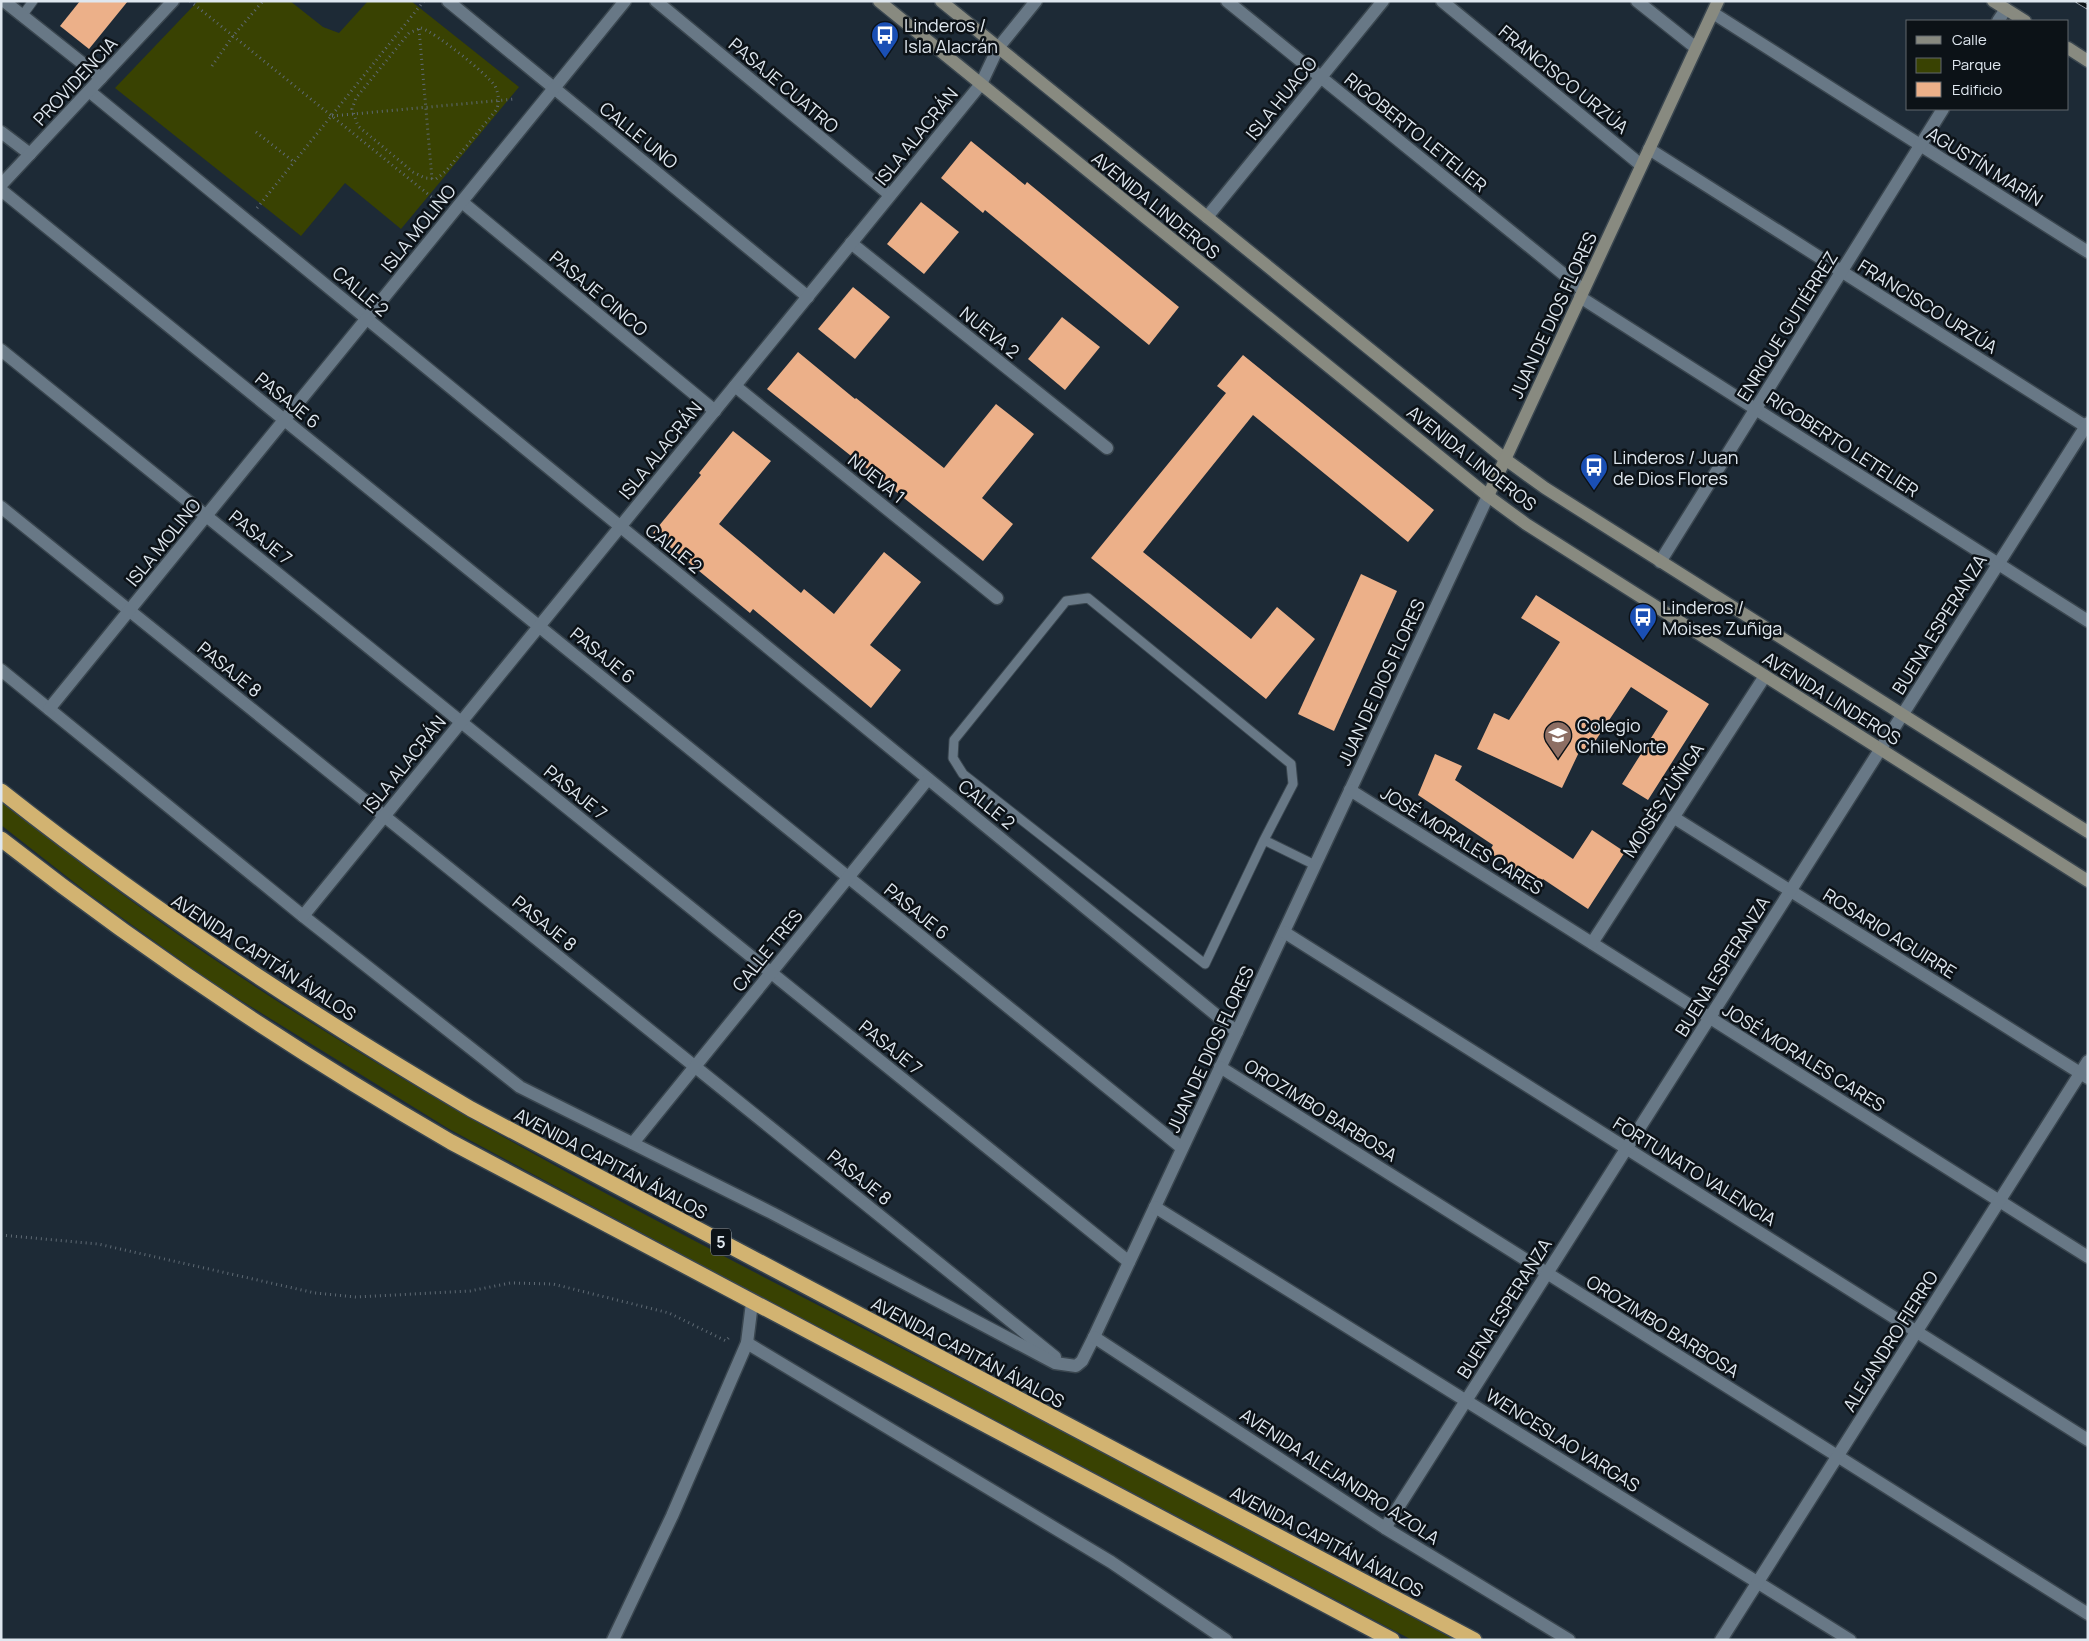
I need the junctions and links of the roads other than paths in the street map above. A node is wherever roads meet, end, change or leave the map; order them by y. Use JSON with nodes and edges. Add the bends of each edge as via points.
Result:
{"nodes":[{"id":1,"x":4,"y":1,"type":"edge"},
{"id":2,"x":34,"y":1,"type":"edge"},
{"id":3,"x":173,"y":1,"type":"edge"},
{"id":4,"x":448,"y":1,"type":"edge"},
{"id":5,"x":625,"y":1,"type":"edge"},
{"id":6,"x":656,"y":1,"type":"edge"},
{"id":7,"x":878,"y":1,"type":"edge"},
{"id":8,"x":941,"y":1,"type":"edge"},
{"id":9,"x":1036,"y":1,"type":"edge"},
{"id":10,"x":1226,"y":1,"type":"edge"},
{"id":11,"x":1383,"y":1,"type":"edge"},
{"id":12,"x":1442,"y":1,"type":"edge"},
{"id":13,"x":1638,"y":1,"type":"edge"},
{"id":14,"x":1993,"y":1,"type":"edge"},
{"id":15,"x":1715,"y":7,"type":"edge"},
{"id":16,"x":2006,"y":9,"type":"junction"},
{"id":17,"x":22,"y":16,"type":"junction"},
{"id":18,"x":1999,"y":20,"type":"edge"},
{"id":19,"x":2023,"y":20,"type":"edge"},
{"id":20,"x":998,"y":48,"type":"junction"},
{"id":21,"x":1696,"y":48,"type":"junction"},
{"id":22,"x":2069,"y":49,"type":"edge"},
{"id":23,"x":2088,"y":61,"type":"edge"},
{"id":24,"x":101,"y":78,"type":"junction"},
{"id":25,"x":1321,"y":78,"type":"junction"},
{"id":26,"x":981,"y":84,"type":"junction"},
{"id":27,"x":554,"y":88,"type":"junction"},
{"id":28,"x":89,"y":91,"type":"junction"},
{"id":29,"x":1942,"y":110,"type":"edge"},
{"id":30,"x":1,"y":132,"type":"edge"},
{"id":31,"x":1920,"y":146,"type":"junction"},
{"id":32,"x":1649,"y":149,"type":"junction"},
{"id":33,"x":30,"y":154,"type":"junction"},
{"id":34,"x":1641,"y":165,"type":"junction"},
{"id":35,"x":1,"y":185,"type":"edge"},
{"id":36,"x":1,"y":190,"type":"edge"},
{"id":37,"x":890,"y":195,"type":"junction"},
{"id":38,"x":462,"y":202,"type":"junction"},
{"id":39,"x":1207,"y":217,"type":"junction"},
{"id":40,"x":851,"y":244,"type":"junction"},
{"id":41,"x":2088,"y":252,"type":"edge"},
{"id":42,"x":1842,"y":272,"type":"junction"},
{"id":43,"x":1582,"y":293,"type":"junction"},
{"id":44,"x":808,"y":296,"type":"junction"},
{"id":45,"x":367,"y":318,"type":"junction"},
{"id":46,"x":1,"y":350,"type":"edge"},
{"id":47,"x":735,"y":386,"type":"junction"},
{"id":48,"x":1756,"y":409,"type":"junction"},
{"id":49,"x":715,"y":411,"type":"junction"},
{"id":50,"x":285,"y":420,"type":"junction"},
{"id":51,"x":2087,"y":426,"type":"edge"},
{"id":52,"x":1107,"y":448,"type":"dead end"},
{"id":53,"x":1505,"y":459,"type":"junction"},
{"id":54,"x":1488,"y":496,"type":"junction"},
{"id":55,"x":1,"y":507,"type":"edge"},
{"id":56,"x":206,"y":516,"type":"junction"},
{"id":57,"x":621,"y":526,"type":"junction"},
{"id":58,"x":1660,"y":562,"type":"junction"},
{"id":59,"x":1998,"y":564,"type":"junction"},
{"id":60,"x":997,"y":598,"type":"dead end"},
{"id":61,"x":129,"y":610,"type":"junction"},
{"id":62,"x":2088,"y":621,"type":"edge"},
{"id":63,"x":539,"y":626,"type":"junction"},
{"id":64,"x":1,"y":670,"type":"edge"},
{"id":65,"x":1764,"y":676,"type":"junction"},
{"id":66,"x":49,"y":709,"type":"junction"},
{"id":67,"x":1902,"y":715,"type":"junction"},
{"id":68,"x":461,"y":722,"type":"junction"},
{"id":69,"x":1880,"y":749,"type":"junction"},
{"id":70,"x":928,"y":778,"type":"junction"},
{"id":71,"x":1350,"y":790,"type":"junction"},
{"id":72,"x":1,"y":791,"type":"edge"},
{"id":73,"x":384,"y":816,"type":"junction"},
{"id":74,"x":1673,"y":817,"type":"junction"},
{"id":75,"x":2088,"y":832,"type":"edge"},
{"id":76,"x":1,"y":839,"type":"edge"},
{"id":77,"x":1264,"y":840,"type":"junction"},
{"id":78,"x":1315,"y":866,"type":"junction"},
{"id":79,"x":848,"y":877,"type":"junction"},
{"id":80,"x":2088,"y":881,"type":"edge"},
{"id":81,"x":1790,"y":891,"type":"junction"},
{"id":82,"x":303,"y":916,"type":"junction"},
{"id":83,"x":1284,"y":932,"type":"junction"},
{"id":84,"x":1592,"y":943,"type":"junction"},
{"id":85,"x":771,"y":972,"type":"junction"},
{"id":86,"x":1710,"y":1018,"type":"junction"},
{"id":87,"x":1237,"y":1032,"type":"junction"},
{"id":88,"x":2088,"y":1061,"type":"edge"},
{"id":89,"x":695,"y":1066,"type":"junction"},
{"id":90,"x":1220,"y":1067,"type":"junction"},
{"id":91,"x":2084,"y":1076,"type":"edge"},
{"id":92,"x":633,"y":1143,"type":"junction"},
{"id":93,"x":1182,"y":1148,"type":"junction"},
{"id":94,"x":1627,"y":1148,"type":"junction"},
{"id":95,"x":1999,"y":1201,"type":"junction"},
{"id":96,"x":1155,"y":1207,"type":"junction"},
{"id":97,"x":2088,"y":1257,"type":"edge"},
{"id":98,"x":1129,"y":1262,"type":"junction"},
{"id":99,"x":1547,"y":1273,"type":"junction"},
{"id":100,"x":752,"y":1303,"type":"junction"},
{"id":101,"x":1916,"y":1332,"type":"junction"},
{"id":102,"x":1094,"y":1337,"type":"junction"},
{"id":103,"x":747,"y":1343,"type":"junction"},
{"id":104,"x":1067,"y":1366,"type":"junction"},
{"id":105,"x":1466,"y":1401,"type":"junction"},
{"id":106,"x":2088,"y":1440,"type":"edge"},
{"id":107,"x":1837,"y":1456,"type":"junction"},
{"id":108,"x":1385,"y":1528,"type":"junction"},
{"id":109,"x":1758,"y":1582,"type":"junction"},
{"id":110,"x":2088,"y":1614,"type":"edge"},
{"id":111,"x":613,"y":1640,"type":"edge"},
{"id":112,"x":1226,"y":1640,"type":"edge"},
{"id":113,"x":1392,"y":1640,"type":"edge"},
{"id":114,"x":1474,"y":1640,"type":"edge"},
{"id":115,"x":1569,"y":1640,"type":"edge"},
{"id":116,"x":1722,"y":1640,"type":"edge"},
{"id":117,"x":1850,"y":1640,"type":"edge"}],
"edges":[{"from":1,"to":17,"type":"street"},
{"from":2,"to":17,"type":"lane"},
{"from":3,"to":24,"type":"street","name":"PROVIDENCIA"},
{"from":4,"to":27,"type":"street","name":"CALLE UNO"},
{"from":5,"to":27,"type":"street","name":"ISLA MOLINO"},
{"from":6,"to":37,"type":"street","name":"PASAJE CUATRO"},
{"from":7,"to":26,"type":"street","name":"AVENIDA LINDEROS"},
{"from":8,"to":20,"type":"street","name":"AVENIDA LINDEROS"},
{"from":9,"to":20,"type":"street","name":"ISLA ALACRÁN"},
{"from":10,"to":25,"type":"street","name":"RIGOBERTO LETELIER"},
{"from":11,"to":25,"type":"street","name":"ISLA HUACO"},
{"from":12,"to":34,"type":"street","name":"FRANCISCO URZÚA"},
{"from":13,"to":21,"type":"street"},
{"from":14,"to":16,"type":"street"},
{"from":15,"to":21,"type":"street","name":"JUAN DE DIOS FLORES"},
{"from":15,"to":31,"type":"street","name":"AGUSTÍN MARÍN"},
{"from":16,"to":18,"type":"street"},
{"from":16,"to":19,"type":"street"},
{"from":17,"to":24,"type":"street"},
{"from":20,"to":26,"type":"street","name":"ISLA ALACRÁN"},
{"from":20,"to":39,"type":"street","name":"AVENIDA LINDEROS"},
{"from":21,"to":32,"type":"street","name":"JUAN DE DIOS FLORES"},
{"from":22,"to":23,"type":"street"},
{"from":24,"to":28,"type":"street","name":"PROVIDENCIA"},
{"from":25,"to":39,"type":"street","name":"ISLA HUACO"},
{"from":25,"to":43,"type":"street","name":"RIGOBERTO LETELIER"},
{"from":26,"to":37,"type":"street","name":"ISLA ALACRÁN"},
{"from":26,"to":54,"type":"street","name":"AVENIDA LINDEROS"},
{"from":27,"to":38,"type":"street","name":"ISLA MOLINO"},
{"from":27,"to":44,"type":"street","name":"CALLE UNO"},
{"from":28,"to":33,"type":"street","name":"PROVIDENCIA"},
{"from":28,"to":45,"type":"street","name":"CALLE 2"},
{"from":29,"to":31,"type":"street","name":"ENRIQUE GUTIÉRREZ"},
{"from":30,"to":33,"type":"street"},
{"from":31,"to":41,"type":"street","name":"AGUSTÍN MARÍN"},
{"from":31,"to":42,"type":"street","name":"ENRIQUE GUTIÉRREZ"},
{"from":32,"to":34,"type":"street","name":"JUAN DE DIOS FLORES"},
{"from":32,"to":42,"type":"street","name":"FRANCISCO URZÚA"},
{"from":33,"to":35,"type":"street","name":"PROVIDENCIA"},
{"from":34,"to":43,"type":"street","name":"JUAN DE DIOS FLORES"},
{"from":36,"to":50,"type":"street","name":"PASAJE 6"},
{"from":37,"to":40,"type":"street","name":"ISLA ALACRÁN"},
{"from":38,"to":45,"type":"street","name":"ISLA MOLINO"},
{"from":38,"to":49,"type":"street","name":"PASAJE CINCO"},
{"from":39,"to":53,"type":"street","name":"AVENIDA LINDEROS"},
{"from":40,"to":44,"type":"street","name":"ISLA ALACRÁN"},
{"from":40,"to":52,"type":"street","name":"NUEVA 2"},
{"from":42,"to":48,"type":"street","name":"ENRIQUE GUTIÉRREZ"},
{"from":42,"to":51,"type":"street","name":"FRANCISCO URZÚA"},
{"from":43,"to":48,"type":"street","name":"RIGOBERTO LETELIER"},
{"from":43,"to":53,"type":"street","name":"JUAN DE DIOS FLORES"},
{"from":44,"to":47,"type":"street","name":"ISLA ALACRÁN"},
{"from":45,"to":50,"type":"street","name":"ISLA MOLINO"},
{"from":45,"to":57,"type":"street","name":"CALLE 2"},
{"from":46,"to":56,"type":"street","name":"PASAJE 7"},
{"from":47,"to":49,"type":"street","name":"ISLA ALACRÁN"},
{"from":47,"to":60,"type":"street","name":"NUEVA 1"},
{"from":48,"to":58,"type":"street","name":"ENRIQUE GUTIÉRREZ"},
{"from":48,"to":59,"type":"street","name":"RIGOBERTO LETELIER"},
{"from":49,"to":57,"type":"street","name":"ISLA ALACRÁN"},
{"from":50,"to":56,"type":"street","name":"ISLA MOLINO"},
{"from":50,"to":63,"type":"street","name":"PASAJE 6"},
{"from":51,"to":59,"type":"street","name":"BUENA ESPERANZA"},
{"from":53,"to":54,"type":"street","name":"JUAN DE DIOS FLORES"},
{"from":53,"to":58,"type":"street","name":"AVENIDA LINDEROS","via":[[1544,488]]},
{"from":54,"to":65,"type":"street","name":"AVENIDA LINDEROS","via":[[1526,524]]},
{"from":54,"to":71,"type":"street","name":"JUAN DE DIOS FLORES"},
{"from":55,"to":61,"type":"street","name":"PASAJE 8"},
{"from":56,"to":61,"type":"street","name":"ISLA MOLINO"},
{"from":56,"to":68,"type":"street","name":"PASAJE 7"},
{"from":57,"to":63,"type":"street","name":"ISLA ALACRÁN"},
{"from":57,"to":70,"type":"street","name":"CALLE 2"},
{"from":58,"to":67,"type":"street","name":"AVENIDA LINDEROS"},
{"from":59,"to":62,"type":"street","name":"RIGOBERTO LETELIER"},
{"from":59,"to":67,"type":"street","name":"BUENA ESPERANZA"},
{"from":61,"to":66,"type":"street","name":"ISLA MOLINO"},
{"from":61,"to":73,"type":"street","name":"PASAJE 8"},
{"from":63,"to":68,"type":"street","name":"ISLA ALACRÁN"},
{"from":63,"to":79,"type":"street","name":"PASAJE 6"},
{"from":64,"to":66,"type":"street","name":"AVENIDA CAPITÁN ÁVALOS"},
{"from":65,"to":69,"type":"street","name":"AVENIDA LINDEROS"},
{"from":65,"to":74,"type":"street","name":"MOISÈS ZÙÑIGA"},
{"from":66,"to":82,"type":"street","name":"AVENIDA CAPITÁN ÁVALOS"},
{"from":67,"to":69,"type":"street","name":"BUENA ESPERANZA"},
{"from":67,"to":75,"type":"street","name":"AVENIDA LINDEROS"},
{"from":68,"to":73,"type":"street","name":"ISLA ALACRÁN"},
{"from":68,"to":85,"type":"street","name":"PASAJE 7"},
{"from":69,"to":80,"type":"street","name":"AVENIDA LINDEROS"},
{"from":69,"to":81,"type":"street","name":"BUENA ESPERANZA"},
{"from":70,"to":79,"type":"street","name":"CALLE TRES"},
{"from":70,"to":87,"type":"street","name":"CALLE 2"},
{"from":71,"to":78,"type":"street","name":"JUAN DE DIOS FLORES"},
{"from":71,"to":84,"type":"street","name":"JOSÉ MORALES CARES"},
{"from":72,"to":114,"type":"highway","name":"AVENIDA CAPITÁN ÁVALOS","number":"5","via":[[116,879],[219,951],[471,1109]]},
{"from":73,"to":82,"type":"street","name":"ISLA ALACRÁN"},
{"from":73,"to":89,"type":"street","name":"PASAJE 8"},
{"from":74,"to":81,"type":"street","name":"ROSARIO AGUIRRE"},
{"from":74,"to":84,"type":"street","name":"MOISÈS ZÙÑIGA"},
{"from":76,"to":100,"type":"highway","number":"5","via":[[156,955],[362,1089],[488,1163]]},
{"from":77,"to":77,"type":"lane","via":[[1293,784],[1291,764],[1088,598],[1066,601],[954,740],[953,758],[963,774],[1205,964]]},
{"from":77,"to":78,"type":"lane"},
{"from":78,"to":83,"type":"street","name":"JUAN DE DIOS FLORES"},
{"from":79,"to":85,"type":"street","name":"CALLE TRES"},
{"from":79,"to":93,"type":"street","name":"PASAJE 6"},
{"from":81,"to":86,"type":"street","name":"BUENA ESPERANZA"},
{"from":81,"to":91,"type":"street","name":"ROSARIO AGUIRRE"},
{"from":82,"to":92,"type":"street","name":"AVENIDA CAPITÁN ÁVALOS","via":[[514,1082]]},
{"from":83,"to":87,"type":"street","name":"JUAN DE DIOS FLORES"},
{"from":83,"to":94,"type":"street","name":"FORTUNATO VALENCIA"},
{"from":84,"to":86,"type":"street","name":"JOSÉ MORALES CARES"},
{"from":85,"to":89,"type":"street","name":"CALLE TRES"},
{"from":85,"to":98,"type":"street","name":"PASAJE 7"},
{"from":86,"to":94,"type":"street","name":"BUENA ESPERANZA"},
{"from":86,"to":95,"type":"street","name":"JOSÉ MORALES CARES"},
{"from":87,"to":90,"type":"street","name":"JUAN DE DIOS FLORES"},
{"from":88,"to":91,"type":"street","name":"ALEJANDRO FIERRO"},
{"from":89,"to":92,"type":"street","name":"CALLE TRES"},
{"from":89,"to":104,"type":"street","name":"PASAJE 8"},
{"from":90,"to":93,"type":"street","name":"JUAN DE DIOS FLORES"},
{"from":90,"to":99,"type":"street","name":"OROZIMBO BARBOSA"},
{"from":91,"to":95,"type":"street","name":"ALEJANDRO FIERRO"},
{"from":92,"to":104,"type":"street","name":"AVENIDA CAPITÁN ÁVALOS","via":[[1055,1363]]},
{"from":93,"to":96,"type":"street","name":"JUAN DE DIOS FLORES"},
{"from":94,"to":99,"type":"street","name":"BUENA ESPERANZA"},
{"from":94,"to":101,"type":"street","name":"FORTUNATO VALENCIA"},
{"from":95,"to":97,"type":"street","name":"JOSÉ MORALES CARES"},
{"from":95,"to":101,"type":"street","name":"ALEJANDRO FIERRO"},
{"from":96,"to":98,"type":"street","name":"JUAN DE DIOS FLORES"},
{"from":96,"to":105,"type":"street","name":"WENCESLAO VARGAS"},
{"from":98,"to":102,"type":"street","name":"JUAN DE DIOS FLORES"},
{"from":99,"to":105,"type":"street","name":"BUENA ESPERANZA"},
{"from":99,"to":107,"type":"street","name":"OROZIMBO BARBOSA"},
{"from":100,"to":103,"type":"street"},
{"from":100,"to":113,"type":"highway","number":"5"},
{"from":101,"to":106,"type":"street","name":"FORTUNATO VALENCIA"},
{"from":101,"to":107,"type":"street","name":"ALEJANDRO FIERRO"},
{"from":102,"to":104,"type":"street","name":"JUAN DE DIOS FLORES","via":[[1082,1361],[1076,1366]]},
{"from":102,"to":108,"type":"street","name":"AVENIDA ALEJANDRO AZOLA"},
{"from":103,"to":111,"type":"street"},
{"from":103,"to":112,"type":"street","via":[[1111,1562]]},
{"from":105,"to":108,"type":"street","name":"BUENA ESPERANZA"},
{"from":105,"to":109,"type":"street","name":"WENCESLAO VARGAS"},
{"from":107,"to":109,"type":"street","name":"ALEJANDRO FIERRO"},
{"from":107,"to":110,"type":"street","name":"OROZIMBO BARBOSA"},
{"from":108,"to":115,"type":"street","name":"AVENIDA ALEJANDRO AZOLA"},
{"from":109,"to":116,"type":"street","name":"ALEJANDRO FIERRO"},
{"from":109,"to":117,"type":"street","name":"WENCESLAO VARGAS"}]}
